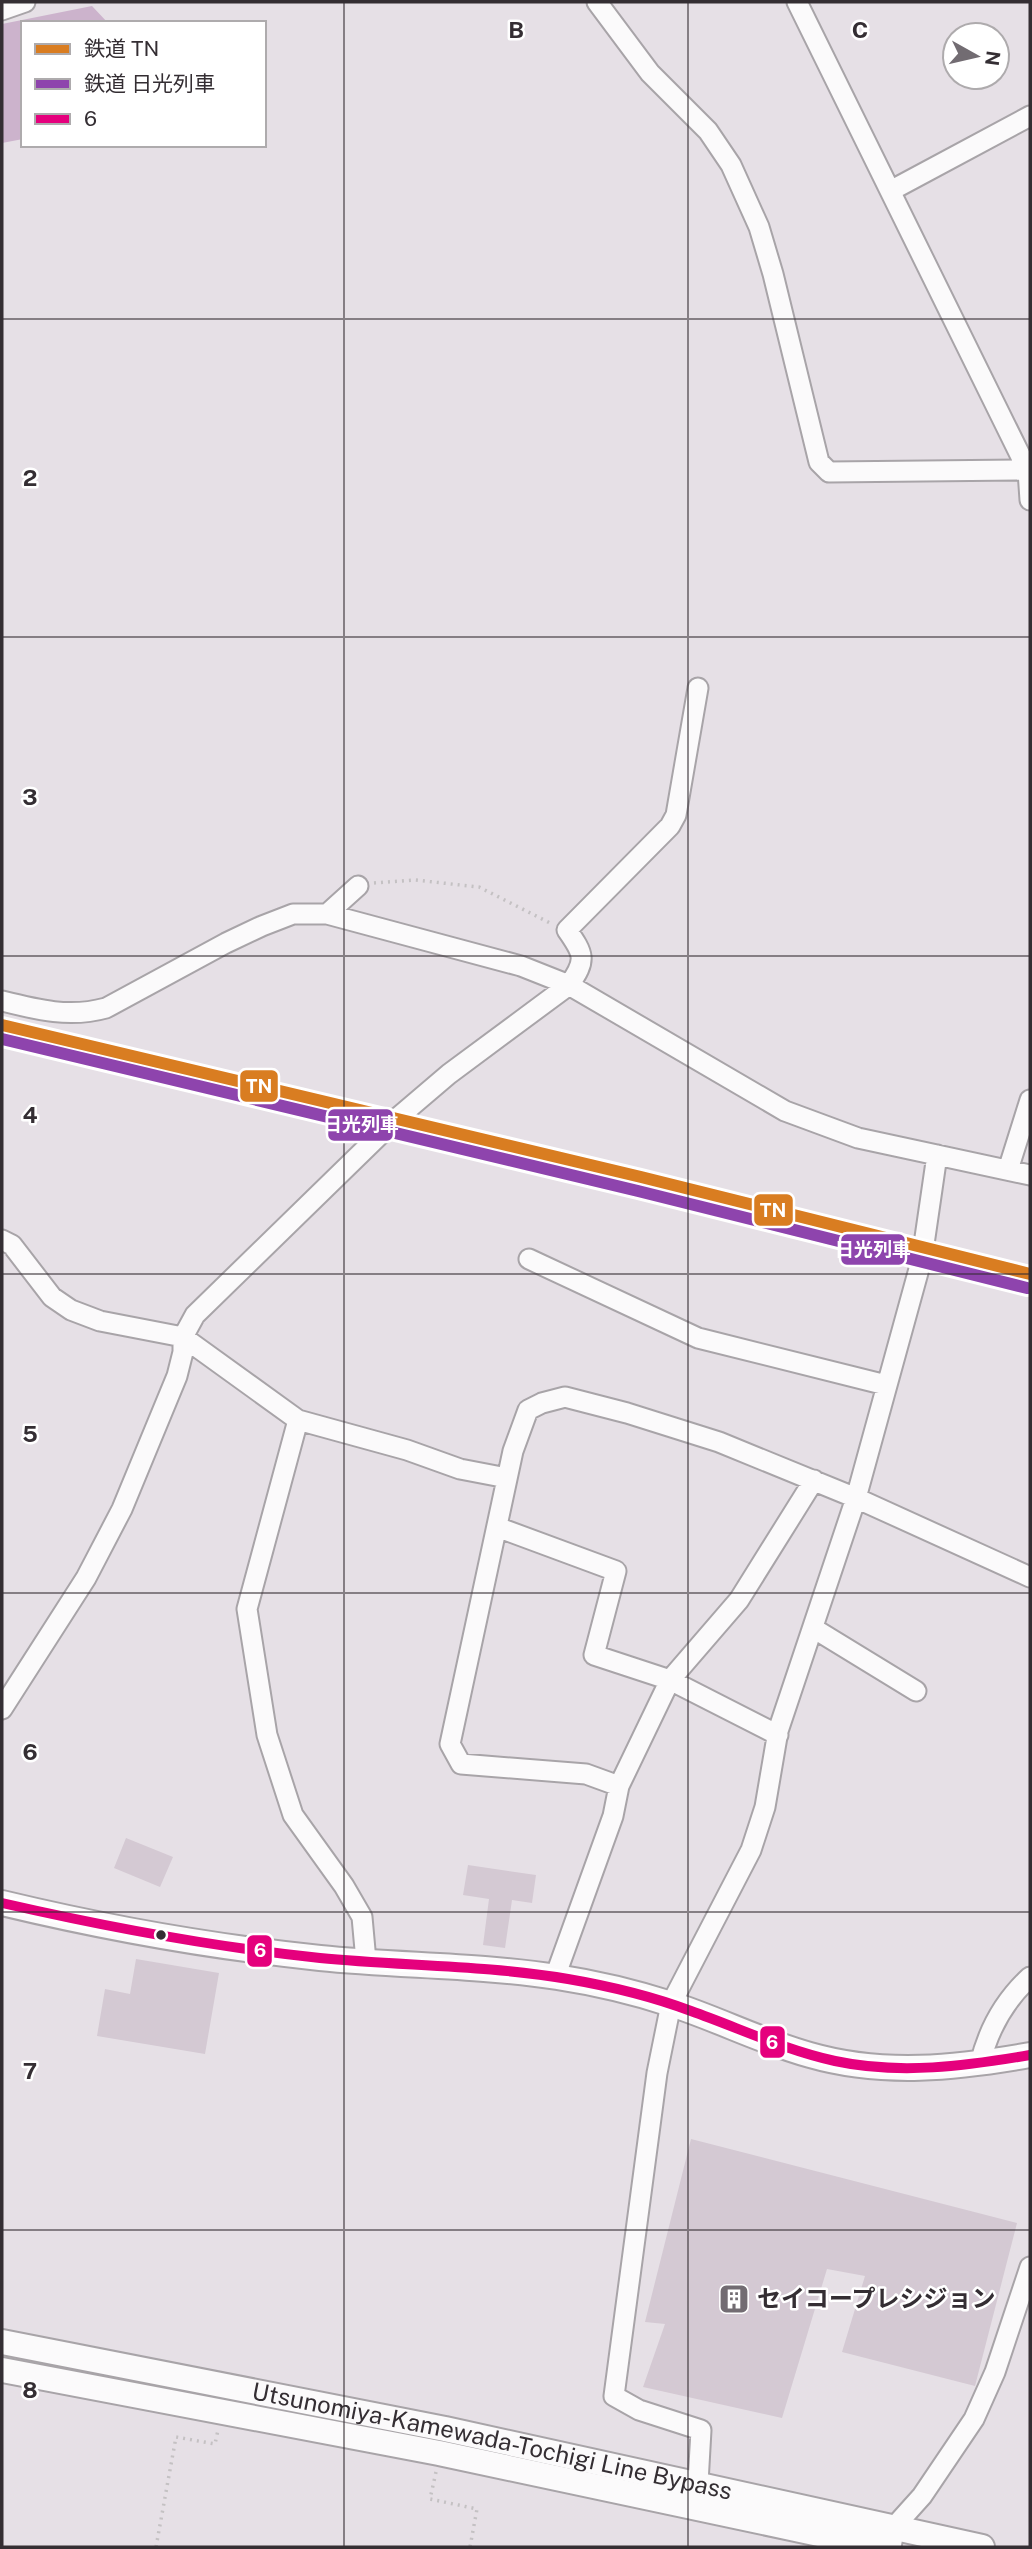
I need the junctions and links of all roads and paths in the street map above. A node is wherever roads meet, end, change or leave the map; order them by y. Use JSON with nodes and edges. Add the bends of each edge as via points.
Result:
{"nodes":[{"id":1,"x":25,"y":2,"type":"edge"},
{"id":2,"x":597,"y":2,"type":"edge"},
{"id":3,"x":797,"y":2,"type":"edge"},
{"id":4,"x":2,"y":10,"type":"edge"},
{"id":5,"x":1030,"y":116,"type":"edge"},
{"id":6,"x":892,"y":190,"type":"junction"},
{"id":7,"x":1029,"y":471,"type":"edge"},
{"id":8,"x":1030,"y":500,"type":"edge"},
{"id":9,"x":698,"y":688,"type":"dead end"},
{"id":10,"x":358,"y":886,"type":"joint"},
{"id":11,"x":327,"y":914,"type":"junction"},
{"id":12,"x":567,"y":930,"type":"junction"},
{"id":13,"x":569,"y":985,"type":"junction"},
{"id":14,"x":2,"y":1001,"type":"edge"},
{"id":15,"x":1030,"y":1100,"type":"edge"},
{"id":16,"x":937,"y":1155,"type":"junction"},
{"id":17,"x":1008,"y":1170,"type":"junction"},
{"id":18,"x":1030,"y":1175,"type":"edge"},
{"id":19,"x":2,"y":1240,"type":"edge"},
{"id":20,"x":529,"y":1259,"type":"dead end"},
{"id":21,"x":183,"y":1337,"type":"junction"},
{"id":22,"x":886,"y":1385,"type":"junction"},
{"id":23,"x":298,"y":1420,"type":"junction"},
{"id":24,"x":507,"y":1478,"type":"junction"},
{"id":25,"x":814,"y":1480,"type":"junction"},
{"id":26,"x":856,"y":1498,"type":"junction"},
{"id":27,"x":497,"y":1527,"type":"junction"},
{"id":28,"x":1030,"y":1577,"type":"edge"},
{"id":29,"x":813,"y":1628,"type":"junction"},
{"id":30,"x":670,"y":1680,"type":"junction"},
{"id":31,"x":916,"y":1690,"type":"dead end"},
{"id":32,"x":2,"y":1709,"type":"edge"},
{"id":33,"x":778,"y":1735,"type":"junction"},
{"id":34,"x":619,"y":1786,"type":"junction"},
{"id":35,"x":2,"y":1903,"type":"edge"},
{"id":36,"x":366,"y":1961,"type":"junction"},
{"id":37,"x":555,"y":1977,"type":"junction"},
{"id":38,"x":1030,"y":1977,"type":"edge"},
{"id":39,"x":671,"y":2004,"type":"junction"},
{"id":40,"x":1030,"y":2055,"type":"edge"},
{"id":41,"x":980,"y":2064,"type":"junction"},
{"id":42,"x":1030,"y":2267,"type":"edge"},
{"id":43,"x":2,"y":2342,"type":"edge"},
{"id":44,"x":2,"y":2370,"type":"edge"},
{"id":45,"x":222,"y":2410,"type":"junction"},
{"id":46,"x":439,"y":2453,"type":"junction"},
{"id":47,"x":698,"y":2483,"type":"junction"},
{"id":48,"x":893,"y":2537,"type":"edge"},
{"id":49,"x":156,"y":2547,"type":"edge"},
{"id":50,"x":470,"y":2547,"type":"edge"},
{"id":51,"x":880,"y":2547,"type":"edge"},
{"id":52,"x":982,"y":2547,"type":"edge"}],
"edges":[{"from":1,"to":4,"type":"street"},
{"from":2,"to":7,"type":"street","via":[[650,73],[708,131],[731,165],[759,227],[819,462],[828,472]]},
{"from":3,"to":6,"type":"street"},
{"from":5,"to":6,"type":"street"},
{"from":6,"to":7,"type":"street"},
{"from":7,"to":8,"type":"street"},
{"from":9,"to":12,"type":"street","via":[[676,815]]},
{"from":10,"to":11,"type":"street"},
{"from":10,"to":12,"type":"path","via":[[415,880],[479,887]]},
{"from":11,"to":13,"type":"street","via":[[522,966]]},
{"from":11,"to":14,"type":"street","via":[[293,914],[262,926],[89,1013],[48,1012]]},
{"from":12,"to":13,"type":"street","via":[[583,958]]},
{"from":13,"to":16,"type":"street","via":[[785,1111],[858,1138]]},
{"from":13,"to":21,"type":"street","via":[[395,1120],[195,1315]]},
{"from":15,"to":17,"type":"street"},
{"from":16,"to":17,"type":"street"},
{"from":16,"to":22,"type":"street","via":[[926,1237]]},
{"from":17,"to":18,"type":"street"},
{"from":19,"to":21,"type":"street","via":[[12,1245],[52,1297],[71,1310],[100,1321]]},
{"from":20,"to":22,"type":"street","via":[[698,1338]]},
{"from":21,"to":23,"type":"street"},
{"from":21,"to":32,"type":"street","via":[[177,1376],[122,1509],[86,1578]]},
{"from":22,"to":26,"type":"street"},
{"from":23,"to":24,"type":"street","via":[[460,1469]]},
{"from":23,"to":36,"type":"street","via":[[247,1609],[267,1735],[293,1815],[362,1917]]},
{"from":24,"to":25,"type":"street","via":[[528,1410],[565,1397],[719,1442]]},
{"from":24,"to":27,"type":"street"},
{"from":25,"to":26,"type":"street"},
{"from":25,"to":30,"type":"street","via":[[739,1600]]},
{"from":26,"to":28,"type":"street"},
{"from":26,"to":29,"type":"street"},
{"from":27,"to":30,"type":"street","via":[[616,1571],[594,1655]]},
{"from":27,"to":34,"type":"street","via":[[450,1744],[461,1764],[586,1774]]},
{"from":29,"to":31,"type":"street"},
{"from":29,"to":33,"type":"street"},
{"from":30,"to":33,"type":"street"},
{"from":30,"to":34,"type":"street"},
{"from":33,"to":39,"type":"street","via":[[765,1807],[751,1850]]},
{"from":34,"to":37,"type":"street","via":[[613,1816]]},
{"from":35,"to":36,"type":"main road","via":[[155,1936]]},
{"from":36,"to":37,"type":"main road"},
{"from":37,"to":39,"type":"main road"},
{"from":38,"to":41,"type":"street","via":[[995,2020]]},
{"from":39,"to":41,"type":"main road","via":[[811,2056],[900,2068]]},
{"from":39,"to":47,"type":"street","via":[[614,2396],[639,2410],[701,2430]]},
{"from":40,"to":41,"type":"main road"},
{"from":42,"to":48,"type":"street","via":[[974,2419]]},
{"from":43,"to":47,"type":"main road","name":"Utsunomiya-Kamewada-Tochigi Line Bypass"},
{"from":44,"to":45,"type":"main road","name":"Utsunomiya-Kamewada-Tochigi Line Bypass"},
{"from":45,"to":46,"type":"main road","name":"Utsunomiya-Kamewada-Tochigi Line Bypass"},
{"from":45,"to":49,"type":"path","via":[[215,2444],[176,2437]]},
{"from":46,"to":50,"type":"path","via":[[430,2499],[477,2509]]},
{"from":46,"to":51,"type":"main road","name":"Utsunomiya-Kamewada-Tochigi Line Bypass"},
{"from":47,"to":48,"type":"main road","name":"Utsunomiya-Kamewada-Tochigi Line Bypass"},
{"from":48,"to":52,"type":"main road","name":"Utsunomiya-Kamewada-Tochigi Line Bypass"}]}
